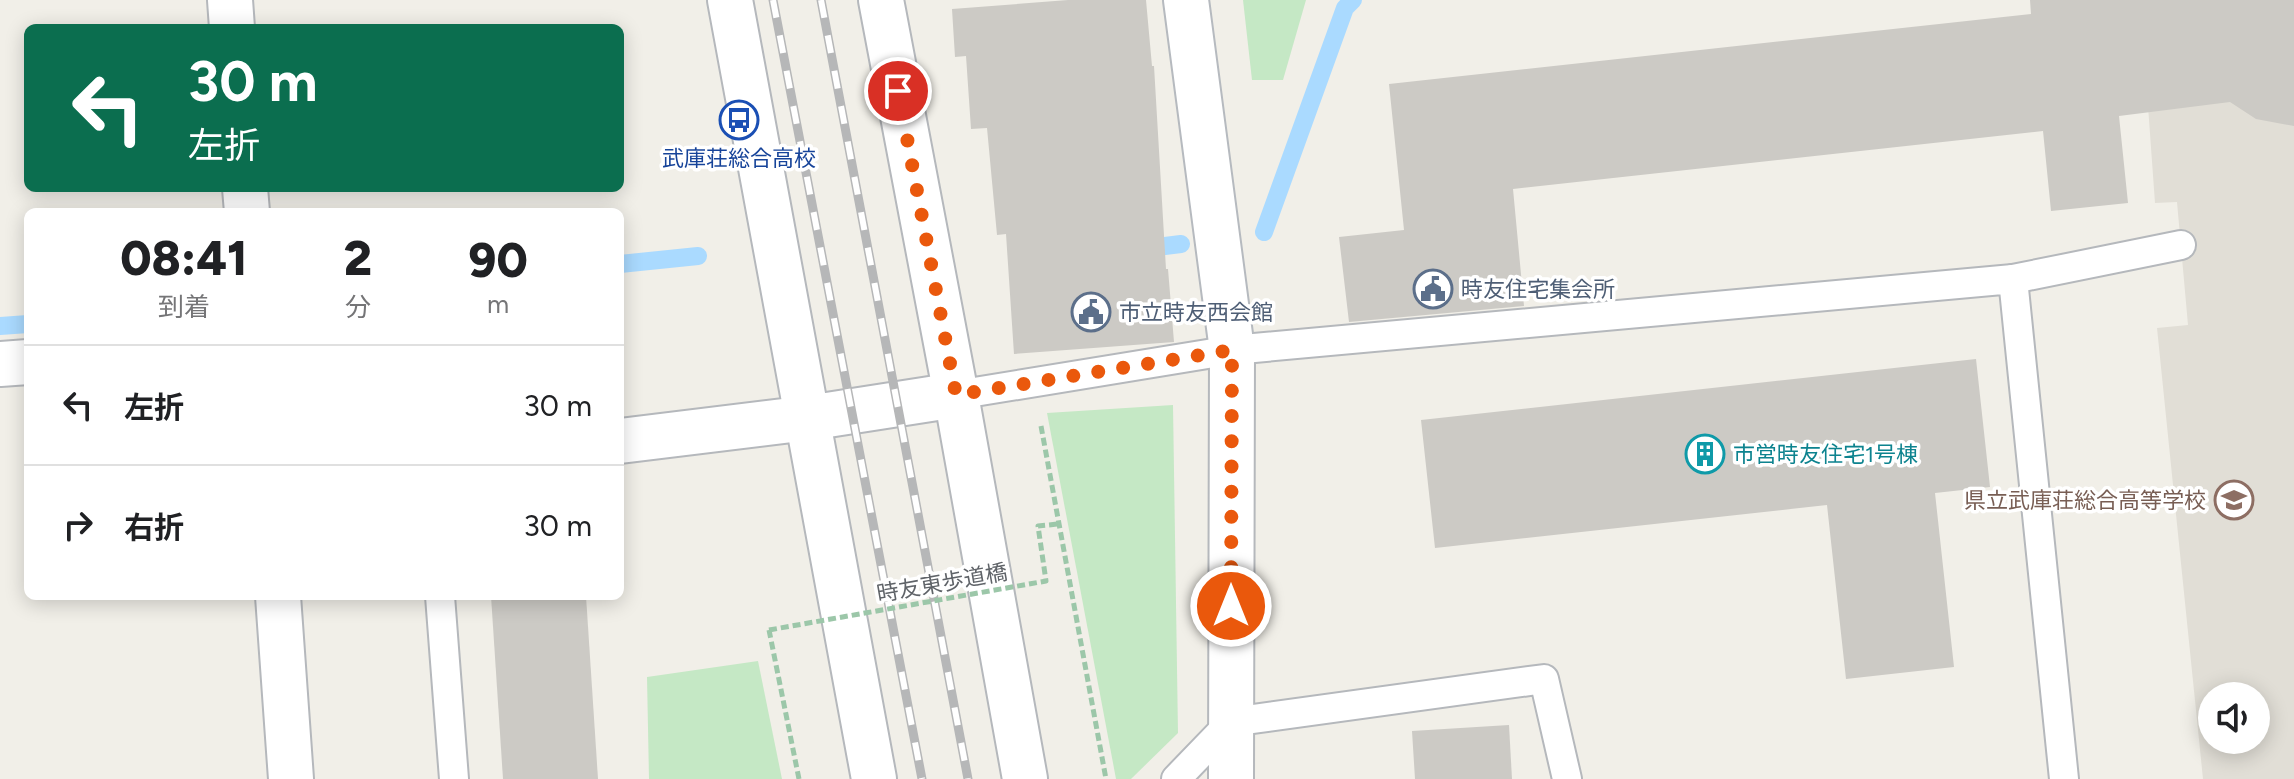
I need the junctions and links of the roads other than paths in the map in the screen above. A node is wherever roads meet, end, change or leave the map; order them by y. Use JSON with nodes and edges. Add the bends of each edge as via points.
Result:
{"nodes":[{"id":1,"x":230,"y":0,"type":"edge"},
{"id":2,"x":730,"y":0,"type":"edge"},
{"id":3,"x":881,"y":0,"type":"edge"},
{"id":4,"x":1186,"y":0,"type":"edge"},
{"id":5,"x":232,"y":24,"type":"edge"},
{"id":6,"x":2181,"y":245,"type":"dead end"},
{"id":7,"x":2013,"y":279,"type":"junction"},
{"id":8,"x":1232,"y":350,"type":"junction"},
{"id":9,"x":24,"y":362,"type":"edge"},
{"id":10,"x":0,"y":364,"type":"edge"},
{"id":11,"x":956,"y":395,"type":"junction"},
{"id":12,"x":808,"y":418,"type":"junction"},
{"id":13,"x":624,"y":441,"type":"edge"},
{"id":14,"x":278,"y":600,"type":"edge"},
{"id":15,"x":440,"y":600,"type":"edge"},
{"id":16,"x":1231,"y":722,"type":"junction"},
{"id":17,"x":291,"y":779,"type":"edge"},
{"id":18,"x":454,"y":779,"type":"edge"},
{"id":19,"x":874,"y":779,"type":"edge"},
{"id":20,"x":1025,"y":779,"type":"edge"},
{"id":21,"x":1176,"y":779,"type":"edge"},
{"id":22,"x":1231,"y":779,"type":"edge"},
{"id":23,"x":1567,"y":779,"type":"edge"},
{"id":24,"x":2064,"y":779,"type":"edge"}],
"edges":[{"from":1,"to":5,"type":"street"},
{"from":2,"to":12,"type":"street"},
{"from":3,"to":11,"type":"street"},
{"from":4,"to":8,"type":"street"},
{"from":6,"to":7,"type":"lane"},
{"from":7,"to":8,"type":"lane"},
{"from":7,"to":24,"type":"lane"},
{"from":8,"to":11,"type":"lane"},
{"from":8,"to":16,"type":"street"},
{"from":9,"to":10,"type":"street"},
{"from":11,"to":12,"type":"street"},
{"from":11,"to":20,"type":"street"},
{"from":12,"to":13,"type":"street"},
{"from":12,"to":19,"type":"street"},
{"from":14,"to":17,"type":"street"},
{"from":15,"to":18,"type":"lane"},
{"from":16,"to":21,"type":"lane"},
{"from":16,"to":22,"type":"street"},
{"from":16,"to":23,"type":"lane","via":[[1544,679]]}]}
